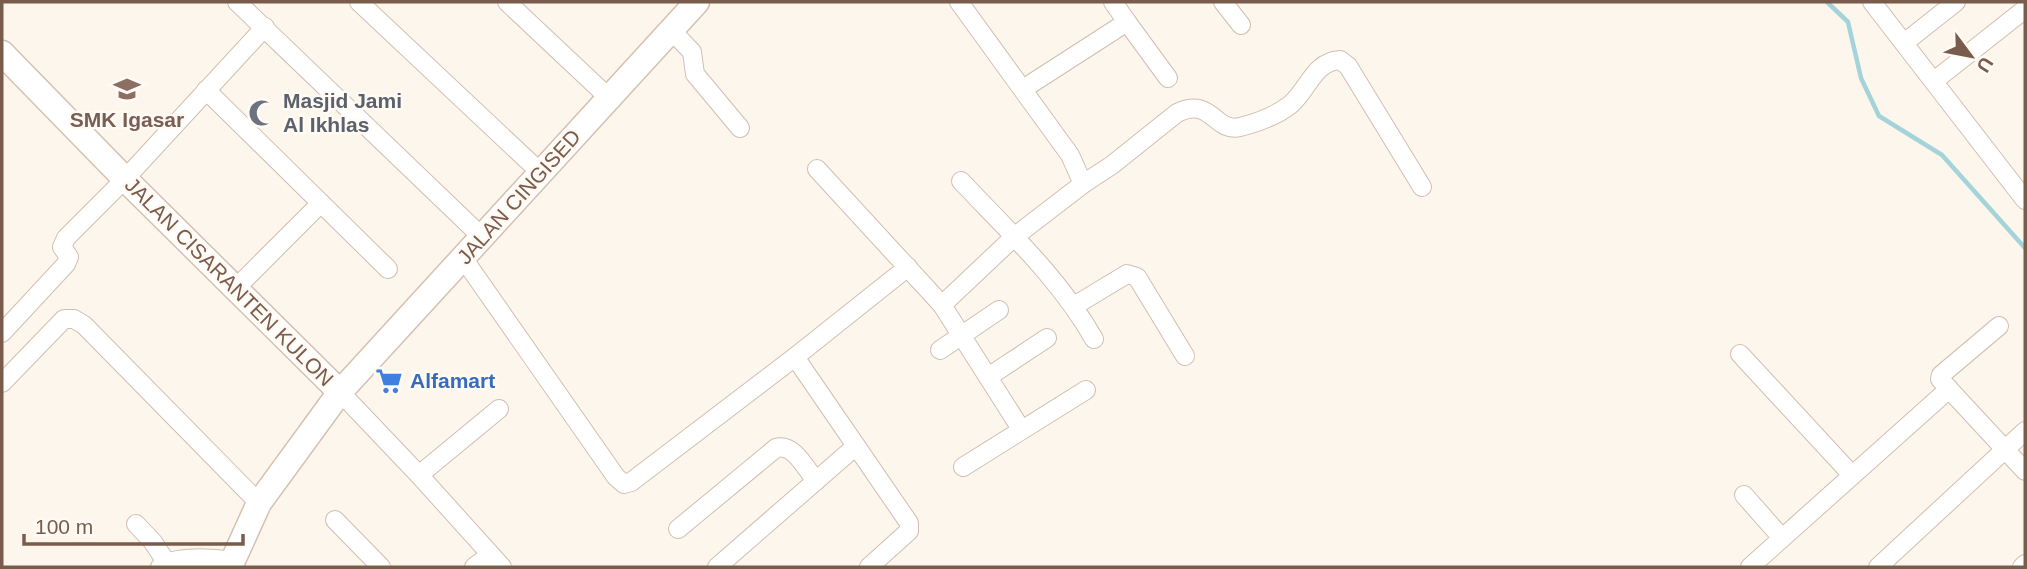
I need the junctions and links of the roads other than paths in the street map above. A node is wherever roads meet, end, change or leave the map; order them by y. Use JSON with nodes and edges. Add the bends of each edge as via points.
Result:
{"nodes":[{"id":1,"x":237,"y":2,"type":"edge"},
{"id":2,"x":359,"y":2,"type":"edge"},
{"id":3,"x":507,"y":2,"type":"edge"},
{"id":4,"x":697,"y":2,"type":"edge"},
{"id":5,"x":959,"y":2,"type":"edge"},
{"id":6,"x":1113,"y":2,"type":"edge"},
{"id":7,"x":1223,"y":2,"type":"edge"},
{"id":8,"x":1872,"y":2,"type":"edge"},
{"id":9,"x":1956,"y":2,"type":"edge"},
{"id":10,"x":2024,"y":13,"type":"edge"},
{"id":11,"x":1127,"y":22,"type":"junction"},
{"id":12,"x":1241,"y":25,"type":"dead end"},
{"id":13,"x":265,"y":27,"type":"junction"},
{"id":14,"x":671,"y":30,"type":"junction"},
{"id":15,"x":1903,"y":43,"type":"junction"},
{"id":16,"x":2,"y":53,"type":"edge"},
{"id":17,"x":1168,"y":78,"type":"dead end"},
{"id":18,"x":1934,"y":81,"type":"junction"},
{"id":19,"x":1023,"y":89,"type":"junction"},
{"id":20,"x":206,"y":90,"type":"junction"},
{"id":21,"x":608,"y":97,"type":"junction"},
{"id":22,"x":740,"y":128,"type":"dead end"},
{"id":23,"x":817,"y":169,"type":"dead end"},
{"id":24,"x":541,"y":173,"type":"junction"},
{"id":25,"x":125,"y":179,"type":"junction"},
{"id":26,"x":961,"y":181,"type":"dead end"},
{"id":27,"x":1083,"y":184,"type":"junction"},
{"id":28,"x":1423,"y":187,"type":"dead end"},
{"id":29,"x":2025,"y":200,"type":"edge"},
{"id":30,"x":321,"y":203,"type":"junction"},
{"id":31,"x":482,"y":237,"type":"junction"},
{"id":32,"x":1014,"y":237,"type":"junction"},
{"id":33,"x":463,"y":258,"type":"junction"},
{"id":34,"x":908,"y":267,"type":"junction"},
{"id":35,"x":388,"y":269,"type":"dead end"},
{"id":36,"x":236,"y":288,"type":"junction"},
{"id":37,"x":942,"y":305,"type":"junction"},
{"id":38,"x":1074,"y":306,"type":"junction"},
{"id":39,"x":999,"y":310,"type":"dead end"},
{"id":40,"x":1999,"y":326,"type":"dead end"},
{"id":41,"x":2,"y":333,"type":"edge"},
{"id":42,"x":961,"y":335,"type":"junction"},
{"id":43,"x":1047,"y":338,"type":"dead end"},
{"id":44,"x":1094,"y":339,"type":"dead end"},
{"id":45,"x":940,"y":350,"type":"dead end"},
{"id":46,"x":1740,"y":354,"type":"dead end"},
{"id":47,"x":1185,"y":356,"type":"dead end"},
{"id":48,"x":795,"y":357,"type":"junction"},
{"id":49,"x":988,"y":377,"type":"junction"},
{"id":50,"x":2,"y":383,"type":"edge"},
{"id":51,"x":1949,"y":389,"type":"junction"},
{"id":52,"x":1086,"y":390,"type":"dead end"},
{"id":53,"x":340,"y":392,"type":"junction"},
{"id":54,"x":499,"y":409,"type":"dead end"},
{"id":55,"x":1021,"y":429,"type":"junction"},
{"id":56,"x":2025,"y":431,"type":"edge"},
{"id":57,"x":856,"y":446,"type":"junction"},
{"id":58,"x":2005,"y":450,"type":"junction"},
{"id":59,"x":963,"y":467,"type":"dead end"},
{"id":60,"x":2025,"y":471,"type":"edge"},
{"id":61,"x":419,"y":475,"type":"junction"},
{"id":62,"x":1852,"y":475,"type":"junction"},
{"id":63,"x":816,"y":481,"type":"junction"},
{"id":64,"x":1744,"y":495,"type":"dead end"},
{"id":65,"x":259,"y":503,"type":"junction"},
{"id":66,"x":335,"y":520,"type":"dead end"},
{"id":67,"x":136,"y":524,"type":"dead end"},
{"id":68,"x":678,"y":529,"type":"dead end"},
{"id":69,"x":1782,"y":538,"type":"junction"},
{"id":70,"x":496,"y":561,"type":"edge"},
{"id":71,"x":889,"y":561,"type":"edge"},
{"id":72,"x":231,"y":564,"type":"edge"},
{"id":73,"x":163,"y":565,"type":"edge"},
{"id":74,"x":381,"y":567,"type":"edge"},
{"id":75,"x":474,"y":567,"type":"edge"},
{"id":76,"x":717,"y":567,"type":"edge"},
{"id":77,"x":869,"y":567,"type":"edge"},
{"id":78,"x":1750,"y":567,"type":"edge"},
{"id":79,"x":1878,"y":567,"type":"edge"}],
"edges":[{"from":1,"to":13,"type":"street"},
{"from":2,"to":24,"type":"street"},
{"from":3,"to":21,"type":"street"},
{"from":4,"to":14,"type":"main road","name":"JALAN CINGISED"},
{"from":5,"to":19,"type":"street"},
{"from":6,"to":11,"type":"street"},
{"from":7,"to":12,"type":"street"},
{"from":8,"to":15,"type":"street"},
{"from":9,"to":15,"type":"street"},
{"from":10,"to":18,"type":"street"},
{"from":11,"to":17,"type":"street"},
{"from":11,"to":19,"type":"street"},
{"from":13,"to":20,"type":"street"},
{"from":13,"to":31,"type":"street"},
{"from":14,"to":21,"type":"main road","name":"JALAN CINGISED"},
{"from":14,"to":22,"type":"street","via":[[692,52],[695,74]]},
{"from":15,"to":18,"type":"street"},
{"from":16,"to":25,"type":"main road","name":"JALAN CISARANTEN KULON"},
{"from":18,"to":29,"type":"street"},
{"from":19,"to":27,"type":"street","via":[[1070,155]]},
{"from":20,"to":25,"type":"street"},
{"from":20,"to":30,"type":"street"},
{"from":21,"to":24,"type":"main road","name":"JALAN CINGISED"},
{"from":23,"to":34,"type":"street"},
{"from":24,"to":31,"type":"main road","name":"JALAN CINGISED"},
{"from":25,"to":36,"type":"main road","name":"JALAN CISARANTEN KULON"},
{"from":25,"to":41,"type":"street","via":[[66,238],[62,247],[69,257],[66,264]]},
{"from":26,"to":32,"type":"street"},
{"from":27,"to":28,"type":"street","via":[[1189,107],[1198,107],[1237,128],[1287,107],[1321,66],[1340,60]]},
{"from":27,"to":32,"type":"street"},
{"from":30,"to":35,"type":"street"},
{"from":30,"to":36,"type":"street"},
{"from":31,"to":33,"type":"main road","name":"JALAN CINGISED"},
{"from":32,"to":37,"type":"street"},
{"from":32,"to":38,"type":"street"},
{"from":33,"to":48,"type":"street","via":[[624,484]]},
{"from":33,"to":53,"type":"main road","name":"JALAN CINGISED"},
{"from":34,"to":37,"type":"street"},
{"from":34,"to":48,"type":"street"},
{"from":36,"to":53,"type":"main road","name":"JALAN CISARANTEN KULON"},
{"from":37,"to":42,"type":"street"},
{"from":38,"to":44,"type":"street"},
{"from":38,"to":47,"type":"street","via":[[1133,274]]},
{"from":39,"to":42,"type":"street"},
{"from":40,"to":51,"type":"street","via":[[1941,375]]},
{"from":42,"to":45,"type":"street"},
{"from":42,"to":49,"type":"street"},
{"from":43,"to":49,"type":"street"},
{"from":46,"to":62,"type":"street"},
{"from":48,"to":57,"type":"street"},
{"from":49,"to":55,"type":"street"},
{"from":50,"to":65,"type":"street","via":[[64,319],[74,319]]},
{"from":51,"to":58,"type":"street"},
{"from":51,"to":62,"type":"street"},
{"from":52,"to":55,"type":"street"},
{"from":53,"to":61,"type":"street"},
{"from":53,"to":65,"type":"main road","name":"JALAN CISARANTEN KULON"},
{"from":54,"to":61,"type":"street"},
{"from":55,"to":59,"type":"street"},
{"from":56,"to":58,"type":"street"},
{"from":57,"to":63,"type":"street"},
{"from":57,"to":71,"type":"street","via":[[909,523],[909,531]]},
{"from":58,"to":60,"type":"street"},
{"from":58,"to":79,"type":"street"},
{"from":61,"to":70,"type":"street"},
{"from":62,"to":69,"type":"street"},
{"from":63,"to":68,"type":"street","via":[[792,450],[776,448]]},
{"from":63,"to":76,"type":"street"},
{"from":64,"to":69,"type":"street"},
{"from":65,"to":72,"type":"main road","name":"JALAN CISARANTEN KULON"},
{"from":66,"to":74,"type":"street"},
{"from":67,"to":73,"type":"street","via":[[153,542]]},
{"from":69,"to":78,"type":"street"},
{"from":70,"to":75,"type":"street"},
{"from":71,"to":77,"type":"street"},
{"from":72,"to":73,"type":"street","via":[[213,558]]}]}
